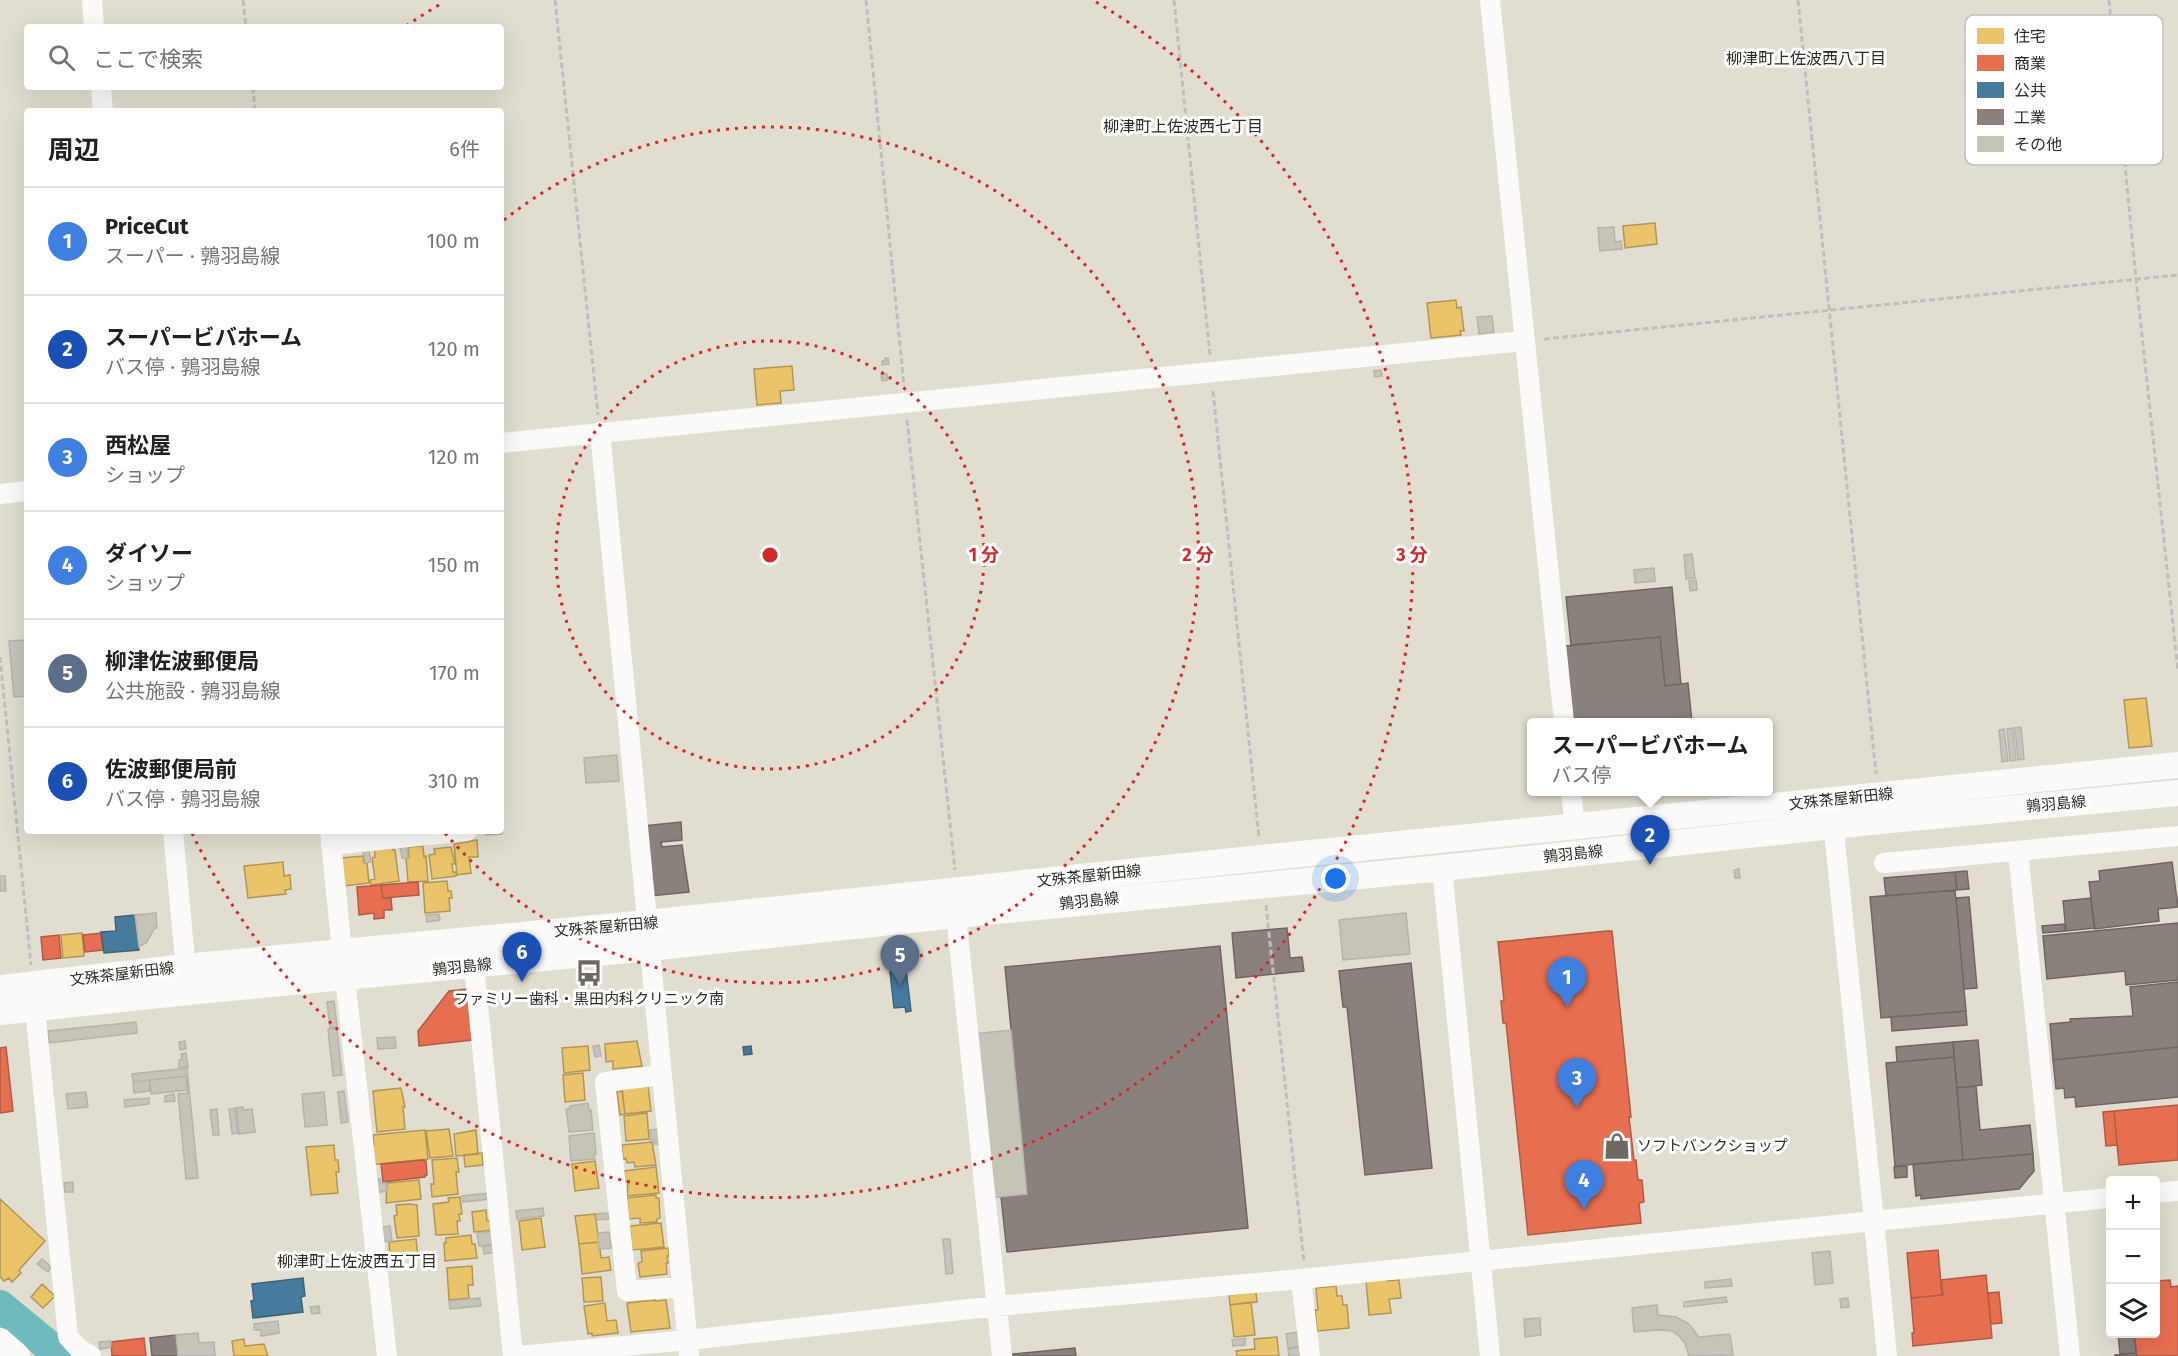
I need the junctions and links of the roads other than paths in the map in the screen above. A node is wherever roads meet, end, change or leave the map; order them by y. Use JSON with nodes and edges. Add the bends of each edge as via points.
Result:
{"nodes":[{"id":1,"x":92,"y":0,"type":"edge"},
{"id":2,"x":1490,"y":0,"type":"edge"},
{"id":3,"x":94,"y":24,"type":"edge"},
{"id":4,"x":101,"y":90,"type":"edge"},
{"id":5,"x":103,"y":108,"type":"edge"},
{"id":6,"x":1524,"y":341,"type":"junction"},
{"id":7,"x":600,"y":432,"type":"junction"},
{"id":8,"x":504,"y":442,"type":"edge"},
{"id":9,"x":24,"y":491,"type":"edge"},
{"id":10,"x":0,"y":494,"type":"edge"},
{"id":11,"x":1563,"y":718,"type":"edge"},
{"id":12,"x":2178,"y":765,"type":"edge"},
{"id":13,"x":2178,"y":792,"type":"edge"},
{"id":14,"x":1571,"y":796,"type":"edge"},
{"id":15,"x":1831,"y":800,"type":"junction"},
{"id":16,"x":1833,"y":826,"type":"junction"},
{"id":17,"x":1575,"y":827,"type":"junction"},
{"id":18,"x":173,"y":834,"type":"edge"},
{"id":19,"x":409,"y":834,"type":"edge"},
{"id":20,"x":2178,"y":836,"type":"edge"},
{"id":21,"x":331,"y":838,"type":"edge"},
{"id":22,"x":2018,"y":851,"type":"junction"},
{"id":23,"x":1884,"y":863,"type":"dead end"},
{"id":24,"x":1442,"y":868,"type":"junction"},
{"id":25,"x":956,"y":915,"type":"junction"},
{"id":26,"x":647,"y":923,"type":"junction"},
{"id":27,"x":649,"y":948,"type":"junction"},
{"id":28,"x":342,"y":951,"type":"junction"},
{"id":29,"x":474,"y":966,"type":"junction"},
{"id":30,"x":185,"y":967,"type":"junction"},
{"id":31,"x":345,"y":978,"type":"junction"},
{"id":32,"x":0,"y":988,"type":"edge"},
{"id":33,"x":188,"y":992,"type":"junction"},
{"id":34,"x":34,"y":997,"type":"junction"},
{"id":35,"x":0,"y":1012,"type":"edge"},
{"id":36,"x":662,"y":1075,"type":"junction"},
{"id":37,"x":2178,"y":1191,"type":"edge"},
{"id":38,"x":2160,"y":1193,"type":"edge"},
{"id":39,"x":2106,"y":1198,"type":"edge"},
{"id":40,"x":2055,"y":1203,"type":"junction"},
{"id":41,"x":1875,"y":1221,"type":"junction"},
{"id":42,"x":1480,"y":1261,"type":"junction"},
{"id":43,"x":1301,"y":1279,"type":"junction"},
{"id":44,"x":683,"y":1287,"type":"junction"},
{"id":45,"x":997,"y":1306,"type":"junction"},
{"id":46,"x":0,"y":1341,"type":"edge"},
{"id":47,"x":689,"y":1348,"type":"edge"},
{"id":48,"x":634,"y":1351,"type":"edge"},
{"id":49,"x":82,"y":1354,"type":"edge"},
{"id":50,"x":17,"y":1356,"type":"edge"},
{"id":51,"x":387,"y":1356,"type":"edge"},
{"id":52,"x":513,"y":1356,"type":"edge"},
{"id":53,"x":518,"y":1356,"type":"edge"},
{"id":54,"x":1002,"y":1356,"type":"edge"},
{"id":55,"x":1310,"y":1356,"type":"edge"},
{"id":56,"x":1490,"y":1356,"type":"edge"},
{"id":57,"x":1887,"y":1356,"type":"edge"},
{"id":58,"x":2070,"y":1356,"type":"edge"}],
"edges":[{"from":1,"to":3,"type":"street"},
{"from":2,"to":6,"type":"street"},
{"from":4,"to":5,"type":"street"},
{"from":6,"to":7,"type":"street"},
{"from":6,"to":11,"type":"street"},
{"from":7,"to":8,"type":"street"},
{"from":7,"to":26,"type":"street"},
{"from":9,"to":10,"type":"street"},
{"from":12,"to":15,"type":"main road","name":"文殊茶屋新田線"},
{"from":13,"to":16,"type":"main road","name":"鶉羽島線"},
{"from":14,"to":17,"type":"street"},
{"from":15,"to":16,"type":"street"},
{"from":15,"to":17,"type":"main road","name":"文殊茶屋新田線"},
{"from":16,"to":24,"type":"main road","name":"鶉羽島線"},
{"from":16,"to":41,"type":"street"},
{"from":17,"to":26,"type":"main road","name":"文殊茶屋新田線"},
{"from":18,"to":30,"type":"street"},
{"from":19,"to":21,"type":"street"},
{"from":20,"to":22,"type":"street"},
{"from":21,"to":28,"type":"street"},
{"from":22,"to":23,"type":"street"},
{"from":22,"to":40,"type":"street"},
{"from":24,"to":25,"type":"main road","name":"鶉羽島線"},
{"from":24,"to":42,"type":"street"},
{"from":25,"to":27,"type":"main road","name":"鶉羽島線"},
{"from":25,"to":45,"type":"street"},
{"from":26,"to":27,"type":"street"},
{"from":26,"to":28,"type":"main road","name":"文殊茶屋新田線"},
{"from":27,"to":29,"type":"main road","name":"鶉羽島線"},
{"from":27,"to":36,"type":"street"},
{"from":28,"to":30,"type":"main road","name":"文殊茶屋新田線"},
{"from":29,"to":31,"type":"main road","name":"鶉羽島線"},
{"from":29,"to":52,"type":"street"},
{"from":30,"to":33,"type":"street"},
{"from":30,"to":34,"type":"main road","name":"文殊茶屋新田線"},
{"from":31,"to":33,"type":"main road","name":"鶉羽島線"},
{"from":31,"to":51,"type":"street"},
{"from":32,"to":34,"type":"main road","name":"文殊茶屋新田線"},
{"from":33,"to":34,"type":"main road","name":"鶉羽島線"},
{"from":34,"to":35,"type":"main road","name":"鶉羽島線"},
{"from":34,"to":49,"type":"street","via":[[68,1337]]},
{"from":36,"to":44,"type":"street"},
{"from":36,"to":44,"type":"street","via":[[605,1082],[627,1291]]},
{"from":37,"to":38,"type":"street"},
{"from":39,"to":40,"type":"street"},
{"from":40,"to":41,"type":"street"},
{"from":40,"to":58,"type":"street"},
{"from":41,"to":42,"type":"street"},
{"from":41,"to":57,"type":"street"},
{"from":42,"to":43,"type":"street"},
{"from":42,"to":56,"type":"street"},
{"from":43,"to":45,"type":"street"},
{"from":43,"to":55,"type":"street"},
{"from":44,"to":47,"type":"street"},
{"from":45,"to":47,"type":"street"},
{"from":45,"to":54,"type":"street"},
{"from":46,"to":50,"type":"main road"},
{"from":47,"to":48,"type":"street"},
{"from":48,"to":53,"type":"street"}]}
